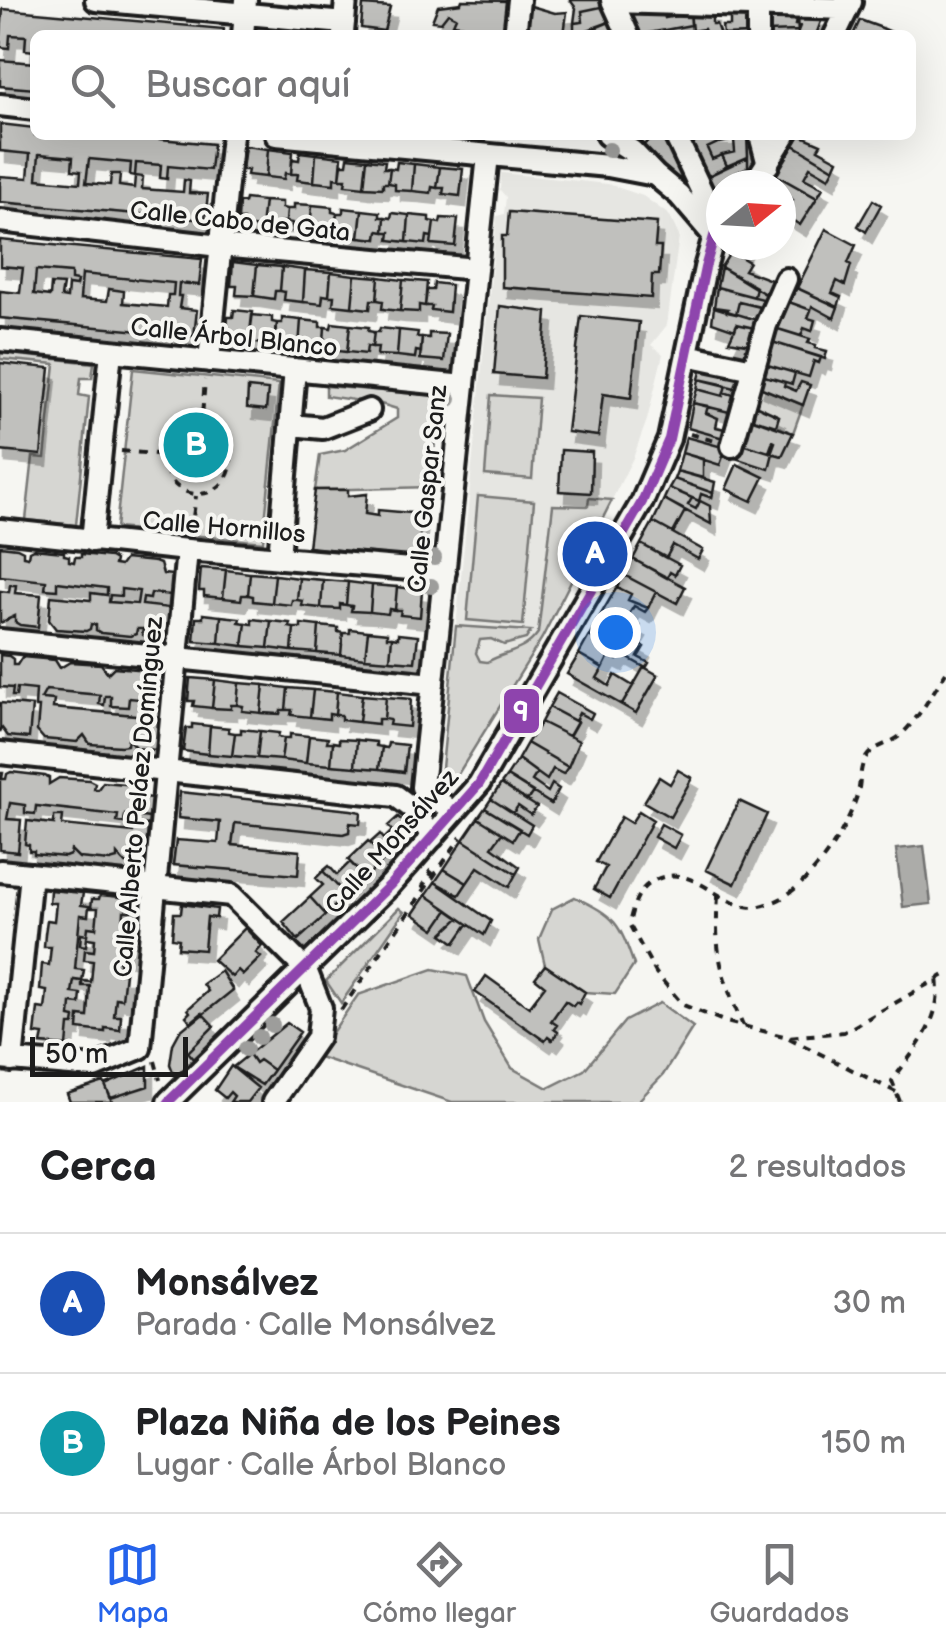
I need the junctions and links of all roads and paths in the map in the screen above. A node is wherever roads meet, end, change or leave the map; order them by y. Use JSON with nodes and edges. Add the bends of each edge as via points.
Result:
{"nodes":[{"id":1,"x":96,"y":0,"type":"edge"},
{"id":2,"x":346,"y":0,"type":"edge"},
{"id":3,"x":519,"y":0,"type":"edge"},
{"id":4,"x":614,"y":1,"type":"edge"},
{"id":5,"x":791,"y":3,"type":"edge"},
{"id":6,"x":758,"y":5,"type":"junction"},
{"id":7,"x":849,"y":5,"type":"edge"},
{"id":8,"x":244,"y":17,"type":"edge"},
{"id":9,"x":344,"y":29,"type":"edge"},
{"id":10,"x":516,"y":30,"type":"edge"},
{"id":11,"x":626,"y":30,"type":"edge"},
{"id":12,"x":758,"y":30,"type":"edge"},
{"id":13,"x":837,"y":30,"type":"edge"},
{"id":14,"x":0,"y":105,"type":"edge"},
{"id":15,"x":30,"y":108,"type":"edge"},
{"id":16,"x":231,"y":140,"type":"edge"},
{"id":17,"x":352,"y":140,"type":"edge"},
{"id":18,"x":615,"y":140,"type":"edge"},
{"id":19,"x":677,"y":140,"type":"edge"},
{"id":20,"x":761,"y":140,"type":"edge"},
{"id":21,"x":782,"y":140,"type":"edge"},
{"id":22,"x":488,"y":155,"type":"junction"},
{"id":23,"x":768,"y":165,"type":"junction"},
{"id":24,"x":764,"y":170,"type":"edge"},
{"id":25,"x":654,"y":175,"type":"junction"},
{"id":26,"x":706,"y":202,"type":"edge"},
{"id":27,"x":706,"y":220,"type":"edge"},
{"id":28,"x":0,"y":222,"type":"edge"},
{"id":29,"x":220,"y":246,"type":"junction"},
{"id":30,"x":711,"y":260,"type":"edge"},
{"id":31,"x":476,"y":269,"type":"junction"},
{"id":32,"x":786,"y":280,"type":"dead end"},
{"id":33,"x":0,"y":340,"type":"edge"},
{"id":34,"x":111,"y":351,"type":"junction"},
{"id":35,"x":688,"y":355,"type":"junction"},
{"id":36,"x":208,"y":365,"type":"junction"},
{"id":37,"x":295,"y":369,"type":"junction"},
{"id":38,"x":753,"y":369,"type":"junction"},
{"id":39,"x":464,"y":386,"type":"junction"},
{"id":40,"x":369,"y":410,"type":"dead end"},
{"id":41,"x":291,"y":424,"type":"junction"},
{"id":42,"x":200,"y":428,"type":"junction"},
{"id":43,"x":672,"y":428,"type":"junction"},
{"id":44,"x":732,"y":446,"type":"joint"},
{"id":45,"x":102,"y":448,"type":"junction"},
{"id":46,"x":166,"y":455,"type":"junction"},
{"id":47,"x":196,"y":494,"type":"junction"},
{"id":48,"x":0,"y":530,"type":"edge"},
{"id":49,"x":92,"y":541,"type":"junction"},
{"id":50,"x":188,"y":550,"type":"junction"},
{"id":51,"x":279,"y":558,"type":"junction"},
{"id":52,"x":444,"y":572,"type":"junction"},
{"id":53,"x":0,"y":640,"type":"edge"},
{"id":54,"x":178,"y":659,"type":"junction"},
{"id":55,"x":946,"y":672,"type":"edge"},
{"id":56,"x":433,"y":684,"type":"junction"},
{"id":57,"x":0,"y":754,"type":"edge"},
{"id":58,"x":168,"y":772,"type":"junction"},
{"id":59,"x":422,"y":786,"type":"junction"},
{"id":60,"x":396,"y":796,"type":"junction"},
{"id":61,"x":454,"y":813,"type":"junction"},
{"id":62,"x":465,"y":832,"type":"dead end"},
{"id":63,"x":433,"y":837,"type":"junction"},
{"id":64,"x":0,"y":871,"type":"edge"},
{"id":65,"x":30,"y":874,"type":"junction"},
{"id":66,"x":428,"y":878,"type":"dead end"},
{"id":67,"x":158,"y":886,"type":"junction"},
{"id":68,"x":426,"y":888,"type":"junction"},
{"id":69,"x":718,"y":896,"type":"junction"},
{"id":70,"x":306,"y":970,"type":"junction"},
{"id":71,"x":946,"y":974,"type":"edge"},
{"id":72,"x":937,"y":978,"type":"junction"},
{"id":73,"x":742,"y":1026,"type":"junction"},
{"id":74,"x":318,"y":1037,"type":"junction"},
{"id":75,"x":788,"y":1037,"type":"junction"},
{"id":76,"x":6,"y":1060,"type":"edge"},
{"id":77,"x":896,"y":1092,"type":"junction"},
{"id":78,"x":168,"y":1102,"type":"edge"},
{"id":79,"x":272,"y":1102,"type":"edge"},
{"id":80,"x":900,"y":1102,"type":"edge"}],
"edges":[{"from":1,"to":8,"type":"street"},
{"from":2,"to":9,"type":"street"},
{"from":3,"to":10,"type":"street"},
{"from":4,"to":6,"type":"street"},
{"from":4,"to":11,"type":"street"},
{"from":5,"to":6,"type":"street"},
{"from":5,"to":7,"type":"street"},
{"from":6,"to":12,"type":"street"},
{"from":7,"to":13,"type":"street"},
{"from":8,"to":9,"type":"street"},
{"from":14,"to":15,"type":"street"},
{"from":16,"to":29,"type":"street"},
{"from":17,"to":22,"type":"street"},
{"from":18,"to":25,"type":"street"},
{"from":19,"to":26,"type":"street"},
{"from":20,"to":23,"type":"street"},
{"from":21,"to":23,"type":"street"},
{"from":22,"to":25,"type":"street"},
{"from":22,"to":31,"type":"street","name":"Calle Gaspar Sanz"},
{"from":23,"to":24,"type":"street"},
{"from":25,"to":27,"type":"street"},
{"from":28,"to":29,"type":"street","name":"Calle Cabo de Gata"},
{"from":29,"to":31,"type":"street","name":"Calle Cabo de Gata"},
{"from":29,"to":36,"type":"street"},
{"from":30,"to":35,"type":"street","name":"Calle Monsálvez"},
{"from":31,"to":39,"type":"street","name":"Calle Gaspar Sanz"},
{"from":32,"to":38,"type":"street"},
{"from":33,"to":34,"type":"street","name":"Calle Árbol Blanco"},
{"from":34,"to":36,"type":"street","name":"Calle Árbol Blanco"},
{"from":34,"to":45,"type":"street"},
{"from":35,"to":38,"type":"street"},
{"from":35,"to":43,"type":"street","name":"Calle Monsálvez"},
{"from":36,"to":37,"type":"street","name":"Calle Árbol Blanco"},
{"from":36,"to":42,"type":"path"},
{"from":37,"to":39,"type":"street","name":"Calle Árbol Blanco"},
{"from":37,"to":41,"type":"street"},
{"from":38,"to":44,"type":"street"},
{"from":39,"to":52,"type":"street","name":"Calle Gaspar Sanz"},
{"from":40,"to":41,"type":"street","via":[[323,428]]},
{"from":41,"to":51,"type":"street"},
{"from":42,"to":46,"type":"path","via":[[181,433]]},
{"from":42,"to":47,"type":"path","via":[[220,436],[231,463],[224,482]]},
{"from":43,"to":44,"type":"path"},
{"from":43,"to":61,"type":"street","name":"Calle Monsálvez","via":[[617,547],[480,784]]},
{"from":45,"to":46,"type":"path"},
{"from":45,"to":49,"type":"street"},
{"from":46,"to":47,"type":"path","via":[[170,478]]},
{"from":47,"to":50,"type":"path"},
{"from":48,"to":49,"type":"street","name":"Calle Hornillos"},
{"from":49,"to":50,"type":"street","name":"Calle Hornillos"},
{"from":50,"to":51,"type":"street","name":"Calle Hornillos"},
{"from":50,"to":54,"type":"street","name":"Calle Alberto Peláez Domínguez"},
{"from":51,"to":52,"type":"street","name":"Calle Hornillos"},
{"from":52,"to":56,"type":"street","name":"Calle Gaspar Sanz"},
{"from":53,"to":54,"type":"street"},
{"from":54,"to":56,"type":"street"},
{"from":54,"to":58,"type":"street","name":"Calle Alberto Peláez Domínguez"},
{"from":55,"to":69,"type":"path","via":[[917,718],[864,760],[857,796],[829,853],[807,879],[779,900],[754,907]]},
{"from":56,"to":59,"type":"street","name":"Calle Gaspar Sanz"},
{"from":57,"to":58,"type":"street"},
{"from":58,"to":60,"type":"street"},
{"from":58,"to":67,"type":"street","name":"Calle Alberto Peláez Domínguez"},
{"from":59,"to":60,"type":"street"},
{"from":59,"to":61,"type":"street"},
{"from":60,"to":63,"type":"street"},
{"from":61,"to":63,"type":"street","name":"Calle Monsálvez"},
{"from":62,"to":68,"type":"path"},
{"from":63,"to":70,"type":"street","name":"Calle Monsálvez"},
{"from":64,"to":65,"type":"street"},
{"from":65,"to":67,"type":"street"},
{"from":65,"to":76,"type":"street"},
{"from":66,"to":68,"type":"path"},
{"from":67,"to":70,"type":"street","via":[[232,895]]},
{"from":67,"to":76,"type":"street","name":"Calle Alberto Peláez Domínguez","via":[[140,1048],[94,1068]]},
{"from":68,"to":74,"type":"path"},
{"from":69,"to":73,"type":"path","via":[[721,974]]},
{"from":69,"to":73,"type":"path","via":[[702,883],[670,874],[649,882],[629,924],[656,974],[683,1005]]},
{"from":70,"to":74,"type":"street","via":[[321,1008]]},
{"from":70,"to":78,"type":"street","name":"Calle Monsálvez"},
{"from":71,"to":72,"type":"path"},
{"from":72,"to":75,"type":"path","via":[[844,1032]]},
{"from":72,"to":77,"type":"path","via":[[933,1022],[892,1081]]},
{"from":73,"to":75,"type":"path"},
{"from":74,"to":79,"type":"street"},
{"from":75,"to":77,"type":"path"},
{"from":77,"to":80,"type":"path"}]}
